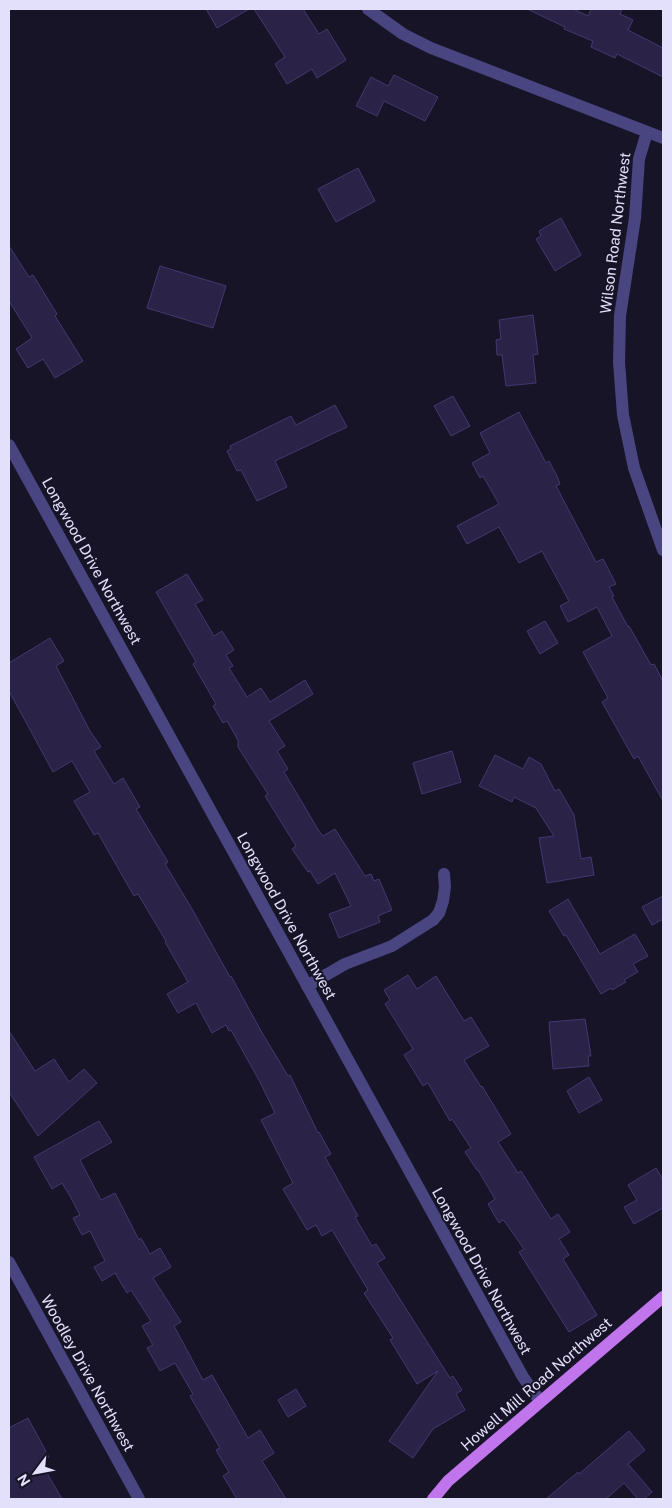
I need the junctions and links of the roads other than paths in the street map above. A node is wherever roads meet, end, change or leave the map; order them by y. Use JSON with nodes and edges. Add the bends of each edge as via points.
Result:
{"nodes":[{"id":1,"x":368,"y":9,"type":"edge"},
{"id":2,"x":647,"y":132,"type":"junction"},
{"id":3,"x":663,"y":138,"type":"edge"},
{"id":4,"x":9,"y":444,"type":"edge"},
{"id":5,"x":663,"y":550,"type":"edge"},
{"id":6,"x":444,"y":874,"type":"dead end"},
{"id":7,"x":307,"y":986,"type":"junction"},
{"id":8,"x":9,"y":1262,"type":"edge"},
{"id":9,"x":661,"y":1300,"type":"edge"},
{"id":10,"x":540,"y":1401,"type":"junction"},
{"id":11,"x":139,"y":1499,"type":"edge"},
{"id":12,"x":433,"y":1499,"type":"edge"}],
"edges":[{"from":1,"to":2,"type":"street","via":[[403,34],[431,48]]},
{"from":2,"to":3,"type":"street"},
{"from":2,"to":5,"type":"street","name":"Wilson Road Northwest","via":[[639,159],[635,218],[620,316],[619,362],[623,415],[634,468]]},
{"from":4,"to":7,"type":"street","name":"Longwood Drive Northwest"},
{"from":6,"to":7,"type":"street","via":[[443,901],[439,913],[432,920],[392,946],[345,964]]},
{"from":7,"to":10,"type":"street","name":"Longwood Drive Northwest","via":[[523,1377]]},
{"from":8,"to":11,"type":"street","name":"Woodley Drive Northwest"},
{"from":9,"to":10,"type":"main road","name":"Howell Mill Road Northwest"},
{"from":10,"to":12,"type":"main road","name":"Howell Mill Road Northwest","via":[[448,1481]]}]}
